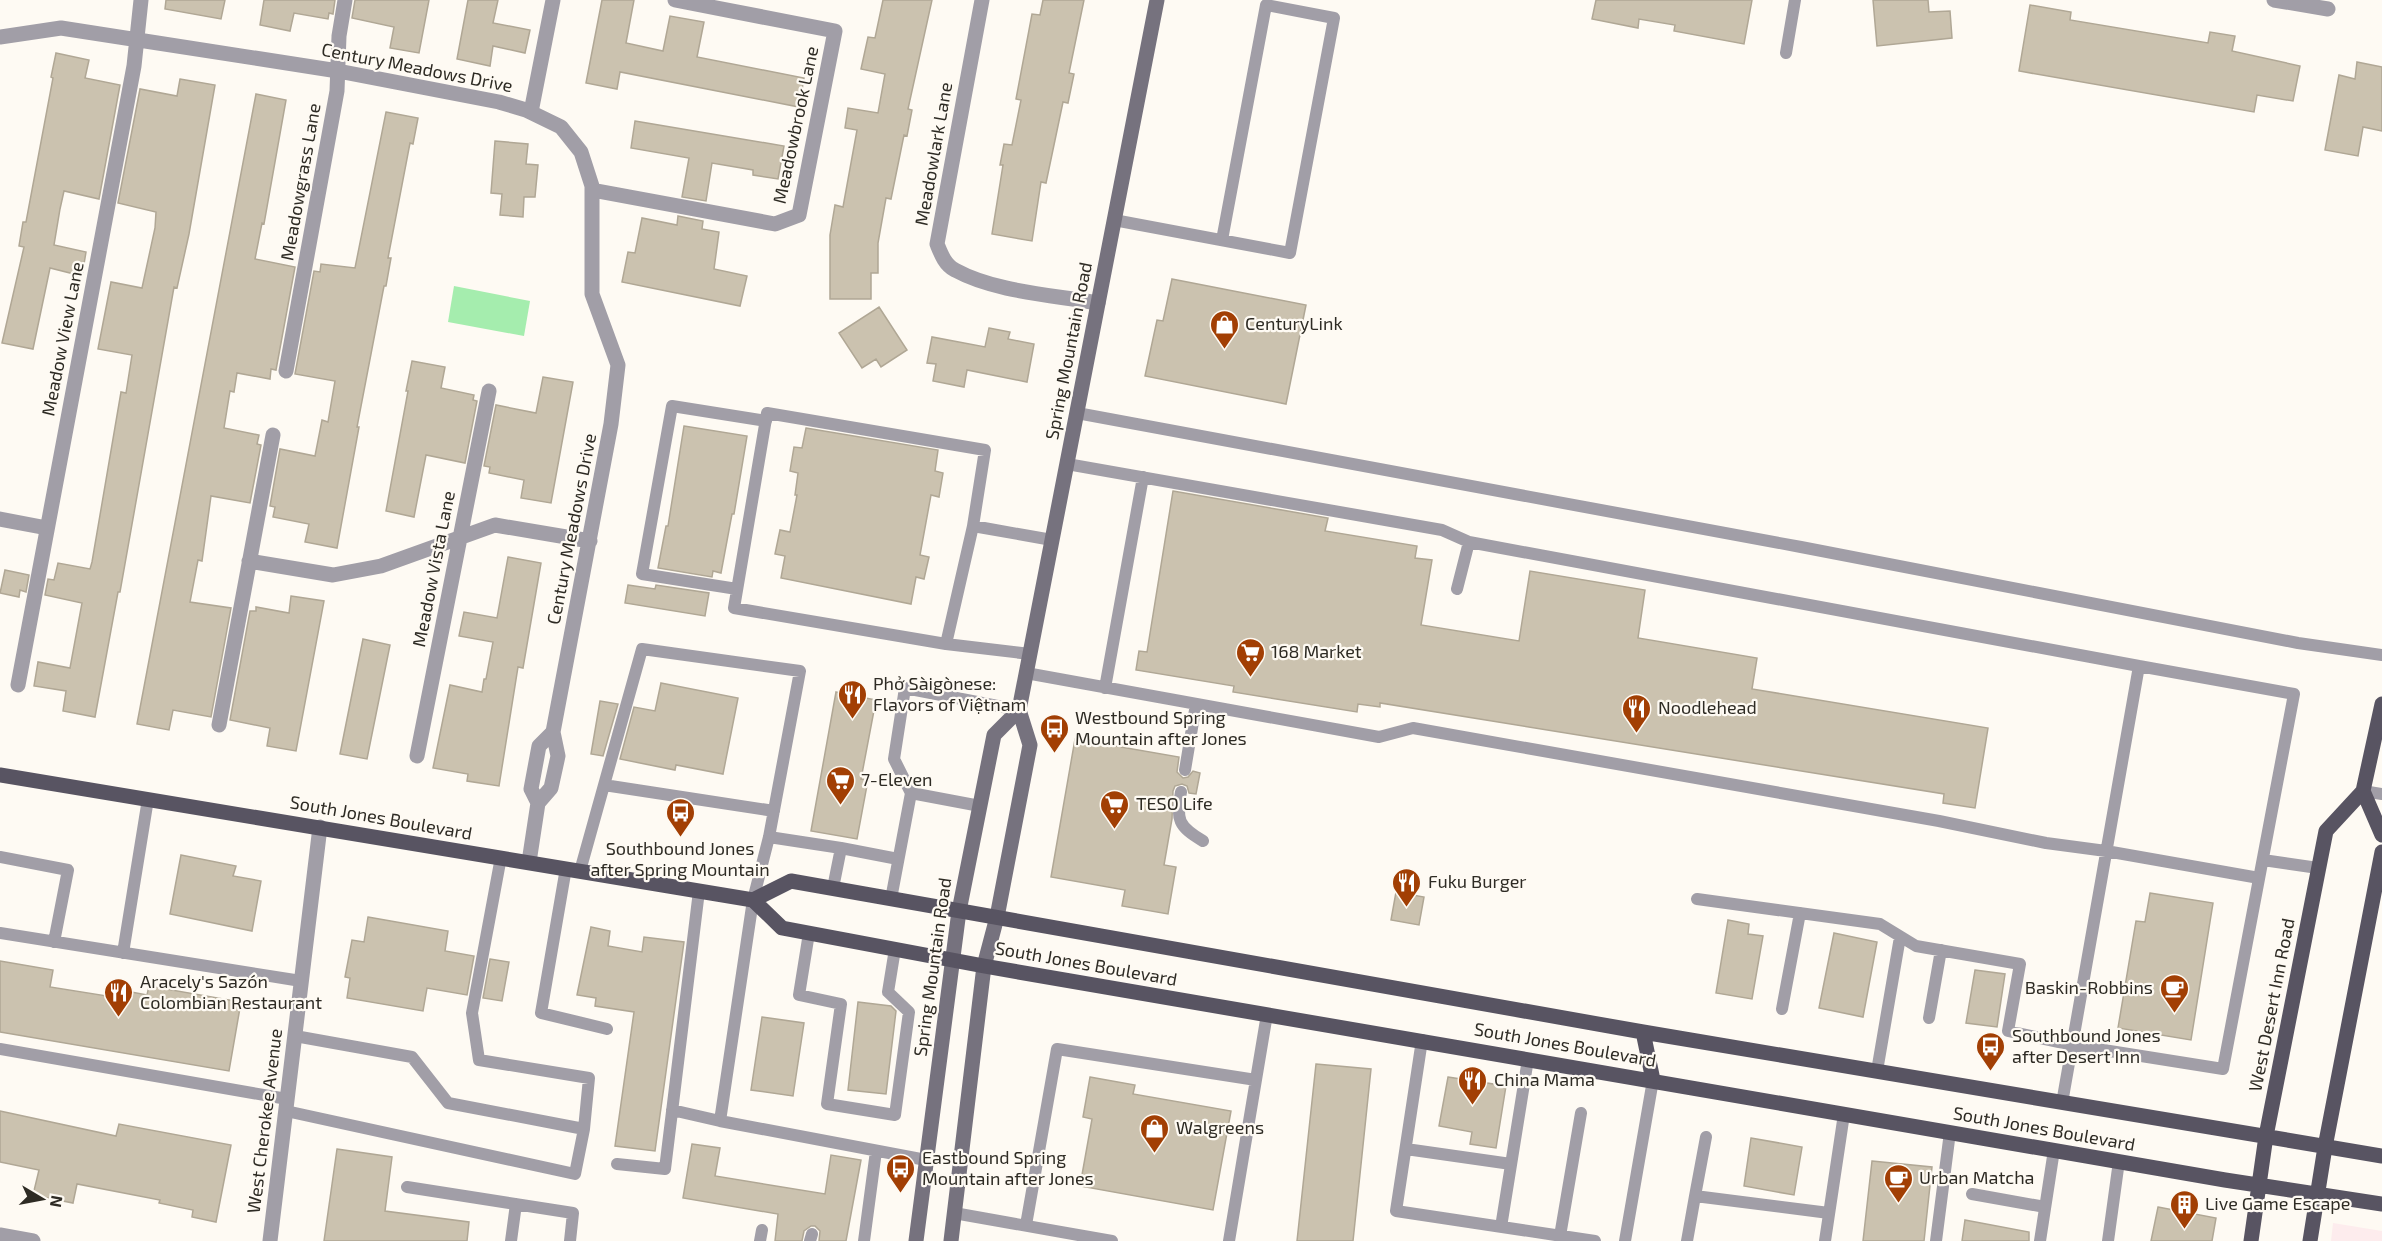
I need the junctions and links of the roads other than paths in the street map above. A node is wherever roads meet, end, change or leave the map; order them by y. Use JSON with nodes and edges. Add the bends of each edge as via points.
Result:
{"nodes":[{"id":1,"x":141,"y":0,"type":"edge"},
{"id":2,"x":345,"y":0,"type":"edge"},
{"id":3,"x":553,"y":0,"type":"edge"},
{"id":4,"x":675,"y":0,"type":"edge"},
{"id":5,"x":982,"y":0,"type":"edge"},
{"id":6,"x":1157,"y":0,"type":"edge"},
{"id":7,"x":1795,"y":0,"type":"edge"},
{"id":8,"x":2274,"y":0,"type":"edge"},
{"id":9,"x":2328,"y":9,"type":"dead end"},
{"id":10,"x":0,"y":37,"type":"edge"},
{"id":11,"x":136,"y":41,"type":"junction"},
{"id":12,"x":1786,"y":53,"type":"dead end"},
{"id":13,"x":338,"y":71,"type":"junction"},
{"id":14,"x":531,"y":112,"type":"junction"},
{"id":15,"x":592,"y":190,"type":"junction"},
{"id":16,"x":1114,"y":220,"type":"junction"},
{"id":17,"x":1222,"y":240,"type":"junction"},
{"id":18,"x":1098,"y":303,"type":"junction"},
{"id":19,"x":286,"y":371,"type":"dead end"},
{"id":20,"x":489,"y":391,"type":"dead end"},
{"id":21,"x":1077,"y":413,"type":"junction"},
{"id":22,"x":766,"y":421,"type":"junction"},
{"id":23,"x":273,"y":435,"type":"dead end"},
{"id":24,"x":1067,"y":464,"type":"junction"},
{"id":25,"x":1143,"y":477,"type":"junction"},
{"id":26,"x":0,"y":519,"type":"edge"},
{"id":27,"x":972,"y":526,"type":"junction"},
{"id":28,"x":47,"y":528,"type":"junction"},
{"id":29,"x":460,"y":537,"type":"junction"},
{"id":30,"x":1052,"y":540,"type":"junction"},
{"id":31,"x":590,"y":541,"type":"junction"},
{"id":32,"x":1469,"y":542,"type":"junction"},
{"id":33,"x":249,"y":561,"type":"junction"},
{"id":34,"x":737,"y":589,"type":"junction"},
{"id":35,"x":1457,"y":589,"type":"dead end"},
{"id":36,"x":946,"y":645,"type":"junction"},
{"id":37,"x":1030,"y":654,"type":"junction"},
{"id":38,"x":2382,"y":655,"type":"edge"},
{"id":39,"x":2139,"y":666,"type":"junction"},
{"id":40,"x":1026,"y":673,"type":"junction"},
{"id":41,"x":18,"y":685,"type":"dead end"},
{"id":42,"x":1105,"y":688,"type":"junction"},
{"id":43,"x":1196,"y":704,"type":"junction"},
{"id":44,"x":2382,"y":704,"type":"edge"},
{"id":45,"x":1019,"y":710,"type":"junction"},
{"id":46,"x":219,"y":725,"type":"dead end"},
{"id":47,"x":417,"y":756,"type":"dead end"},
{"id":48,"x":1185,"y":770,"type":"dead end"},
{"id":49,"x":1,"y":774,"type":"edge"},
{"id":50,"x":604,"y":785,"type":"junction"},
{"id":51,"x":2364,"y":791,"type":"junction"},
{"id":52,"x":1181,"y":792,"type":"dead end"},
{"id":53,"x":911,"y":793,"type":"junction"},
{"id":54,"x":2382,"y":794,"type":"edge"},
{"id":55,"x":148,"y":799,"type":"junction"},
{"id":56,"x":980,"y":806,"type":"junction"},
{"id":57,"x":774,"y":811,"type":"junction"},
{"id":58,"x":320,"y":827,"type":"junction"},
{"id":59,"x":2382,"y":835,"type":"edge"},
{"id":60,"x":769,"y":837,"type":"junction"},
{"id":61,"x":1203,"y":841,"type":"dead end"},
{"id":62,"x":841,"y":848,"type":"junction"},
{"id":63,"x":2106,"y":851,"type":"junction"},
{"id":64,"x":2382,"y":852,"type":"edge"},
{"id":65,"x":0,"y":857,"type":"edge"},
{"id":66,"x":501,"y":858,"type":"junction"},
{"id":67,"x":898,"y":859,"type":"junction"},
{"id":68,"x":2263,"y":860,"type":"junction"},
{"id":69,"x":529,"y":862,"type":"junction"},
{"id":70,"x":2318,"y":868,"type":"junction"},
{"id":71,"x":573,"y":870,"type":"junction"},
{"id":72,"x":2259,"y":878,"type":"junction"},
{"id":73,"x":2379,"y":878,"type":"edge"},
{"id":74,"x":833,"y":888,"type":"junction"},
{"id":75,"x":699,"y":891,"type":"junction"},
{"id":76,"x":891,"y":899,"type":"junction"},
{"id":77,"x":1698,"y":899,"type":"dead end"},
{"id":78,"x":753,"y":900,"type":"junction"},
{"id":79,"x":959,"y":911,"type":"junction"},
{"id":80,"x":1800,"y":913,"type":"junction"},
{"id":81,"x":997,"y":917,"type":"junction"},
{"id":82,"x":0,"y":933,"type":"edge"},
{"id":83,"x":809,"y":933,"type":"junction"},
{"id":84,"x":1900,"y":937,"type":"junction"},
{"id":85,"x":54,"y":942,"type":"junction"},
{"id":86,"x":895,"y":949,"type":"junction"},
{"id":87,"x":1941,"y":950,"type":"junction"},
{"id":88,"x":123,"y":953,"type":"junction"},
{"id":89,"x":951,"y":960,"type":"junction"},
{"id":90,"x":984,"y":966,"type":"junction"},
{"id":91,"x":301,"y":981,"type":"junction"},
{"id":92,"x":1782,"y":1009,"type":"dead end"},
{"id":93,"x":1267,"y":1014,"type":"junction"},
{"id":94,"x":1929,"y":1018,"type":"dead end"},
{"id":95,"x":607,"y":1029,"type":"dead end"},
{"id":96,"x":1643,"y":1032,"type":"junction"},
{"id":97,"x":295,"y":1036,"type":"junction"},
{"id":98,"x":1422,"y":1040,"type":"junction"},
{"id":99,"x":2072,"y":1045,"type":"junction"},
{"id":100,"x":0,"y":1049,"type":"edge"},
{"id":101,"x":1528,"y":1059,"type":"junction"},
{"id":102,"x":1877,"y":1071,"type":"junction"},
{"id":103,"x":1256,"y":1080,"type":"junction"},
{"id":104,"x":1653,"y":1080,"type":"junction"},
{"id":105,"x":2062,"y":1103,"type":"junction"},
{"id":106,"x":287,"y":1105,"type":"junction"},
{"id":107,"x":672,"y":1110,"type":"junction"},
{"id":108,"x":1581,"y":1113,"type":"dead end"},
{"id":109,"x":1844,"y":1113,"type":"junction"},
{"id":110,"x":720,"y":1121,"type":"junction"},
{"id":111,"x":584,"y":1129,"type":"junction"},
{"id":112,"x":1950,"y":1132,"type":"junction"},
{"id":113,"x":2266,"y":1136,"type":"junction"},
{"id":114,"x":1706,"y":1137,"type":"dead end"},
{"id":115,"x":2325,"y":1146,"type":"junction"},
{"id":116,"x":1406,"y":1149,"type":"junction"},
{"id":117,"x":2054,"y":1150,"type":"junction"},
{"id":118,"x":876,"y":1151,"type":"junction"},
{"id":119,"x":2382,"y":1156,"type":"edge"},
{"id":120,"x":926,"y":1160,"type":"junction"},
{"id":121,"x":2119,"y":1161,"type":"junction"},
{"id":122,"x":617,"y":1164,"type":"dead end"},
{"id":123,"x":1511,"y":1164,"type":"junction"},
{"id":124,"x":2257,"y":1185,"type":"junction"},
{"id":125,"x":407,"y":1187,"type":"dead end"},
{"id":126,"x":2317,"y":1193,"type":"junction"},
{"id":127,"x":1972,"y":1194,"type":"dead end"},
{"id":128,"x":1695,"y":1196,"type":"junction"},
{"id":129,"x":516,"y":1204,"type":"junction"},
{"id":130,"x":2382,"y":1204,"type":"edge"},
{"id":131,"x":2045,"y":1207,"type":"junction"},
{"id":132,"x":954,"y":1213,"type":"junction"},
{"id":133,"x":1830,"y":1213,"type":"junction"},
{"id":134,"x":1026,"y":1226,"type":"junction"},
{"id":135,"x":1501,"y":1227,"type":"junction"},
{"id":136,"x":0,"y":1235,"type":"edge"},
{"id":137,"x":1560,"y":1236,"type":"junction"},
{"id":138,"x":33,"y":1241,"type":"edge"},
{"id":139,"x":270,"y":1241,"type":"edge"},
{"id":140,"x":511,"y":1241,"type":"edge"},
{"id":141,"x":570,"y":1241,"type":"edge"},
{"id":142,"x":864,"y":1241,"type":"edge"},
{"id":143,"x":916,"y":1241,"type":"edge"},
{"id":144,"x":951,"y":1241,"type":"edge"},
{"id":145,"x":1112,"y":1241,"type":"edge"},
{"id":146,"x":1228,"y":1241,"type":"edge"},
{"id":147,"x":1595,"y":1241,"type":"edge"},
{"id":148,"x":1625,"y":1241,"type":"edge"},
{"id":149,"x":1687,"y":1241,"type":"edge"},
{"id":150,"x":1825,"y":1241,"type":"edge"},
{"id":151,"x":1936,"y":1241,"type":"edge"},
{"id":152,"x":2040,"y":1241,"type":"edge"},
{"id":153,"x":2108,"y":1241,"type":"edge"},
{"id":154,"x":2251,"y":1241,"type":"edge"},
{"id":155,"x":2310,"y":1241,"type":"edge"}],
"edges":[{"from":1,"to":11,"type":"street","name":"Meadow View Lane"},
{"from":2,"to":13,"type":"street","name":"Meadowgrass Lane"},
{"from":3,"to":14,"type":"street"},
{"from":4,"to":15,"type":"street","name":"Meadowbrook Lane","via":[[835,31],[799,215],[775,224]]},
{"from":5,"to":18,"type":"street","name":"Meadowlark Lane","via":[[937,244],[953,270],[995,285]]},
{"from":6,"to":16,"type":"main road","name":"Spring Mountain Road"},
{"from":7,"to":12,"type":"lane"},
{"from":8,"to":9,"type":"street"},
{"from":10,"to":11,"type":"street","name":"Century Meadows Drive","via":[[60,28]]},
{"from":11,"to":13,"type":"street","name":"Century Meadows Drive"},
{"from":11,"to":28,"type":"street","name":"Meadow View Lane"},
{"from":13,"to":14,"type":"street","name":"Century Meadows Drive","via":[[499,102]]},
{"from":13,"to":19,"type":"street","name":"Meadowgrass Lane","via":[[338,91]]},
{"from":14,"to":15,"type":"street","name":"Century Meadows Drive","via":[[561,127],[574,143],[581,152]]},
{"from":15,"to":31,"type":"street","name":"Century Meadows Drive","via":[[592,294],[618,365]]},
{"from":16,"to":17,"type":"lane"},
{"from":16,"to":18,"type":"main road","name":"Spring Mountain Road"},
{"from":17,"to":17,"type":"lane","via":[[1290,253],[1334,18],[1266,5]]},
{"from":18,"to":21,"type":"main road","name":"Spring Mountain Road"},
{"from":20,"to":29,"type":"street","name":"Meadow Vista Lane"},
{"from":21,"to":24,"type":"main road","name":"Spring Mountain Road"},
{"from":21,"to":38,"type":"lane","via":[[2298,643]]},
{"from":22,"to":27,"type":"lane","via":[[767,413],[986,450]]},
{"from":22,"to":34,"type":"lane"},
{"from":22,"to":34,"type":"lane","via":[[672,406],[642,574]]},
{"from":23,"to":33,"type":"street"},
{"from":24,"to":25,"type":"lane"},
{"from":24,"to":30,"type":"main road","name":"Spring Mountain Road"},
{"from":25,"to":32,"type":"lane","via":[[1442,530]]},
{"from":25,"to":42,"type":"lane"},
{"from":26,"to":28,"type":"street"},
{"from":27,"to":30,"type":"lane"},
{"from":27,"to":36,"type":"lane"},
{"from":28,"to":41,"type":"street","name":"Meadow View Lane"},
{"from":29,"to":31,"type":"street","via":[[495,525]]},
{"from":29,"to":33,"type":"street","via":[[381,567],[333,575]]},
{"from":29,"to":47,"type":"street","name":"Meadow Vista Lane"},
{"from":30,"to":37,"type":"main road","name":"Spring Mountain Road"},
{"from":31,"to":69,"type":"street","name":"Century Meadows Drive","via":[[553,732],[539,746],[531,789],[538,803]]},
{"from":32,"to":35,"type":"lane"},
{"from":32,"to":39,"type":"lane"},
{"from":33,"to":46,"type":"street"},
{"from":34,"to":36,"type":"lane","via":[[734,608]]},
{"from":36,"to":37,"type":"lane"},
{"from":37,"to":40,"type":"main road","name":"Spring Mountain Road"},
{"from":39,"to":63,"type":"lane"},
{"from":39,"to":68,"type":"lane","via":[[2294,694]]},
{"from":40,"to":42,"type":"lane"},
{"from":40,"to":45,"type":"main road","name":"Spring Mountain Road"},
{"from":42,"to":43,"type":"lane"},
{"from":43,"to":48,"type":"lane"},
{"from":43,"to":63,"type":"lane","via":[[1379,737],[1413,728]]},
{"from":44,"to":51,"type":"main road"},
{"from":45,"to":53,"type":"lane","via":[[905,688],[894,759]]},
{"from":45,"to":56,"type":"main road","name":"Spring Mountain Road","via":[[994,735]]},
{"from":45,"to":81,"type":"main road","name":"Spring Mountain Road","via":[[1030,745]]},
{"from":49,"to":55,"type":"main road","name":"South Jones Boulevard"},
{"from":50,"to":57,"type":"lane"},
{"from":50,"to":57,"type":"lane","via":[[642,649],[800,671]]},
{"from":50,"to":71,"type":"lane"},
{"from":51,"to":54,"type":"lane"},
{"from":51,"to":59,"type":"main road"},
{"from":51,"to":70,"type":"main road","name":"West Desert Inn Road","via":[[2326,831]]},
{"from":52,"to":61,"type":"lane","via":[[1179,820]]},
{"from":53,"to":56,"type":"lane"},
{"from":53,"to":67,"type":"lane"},
{"from":55,"to":58,"type":"main road","name":"South Jones Boulevard"},
{"from":55,"to":88,"type":"lane"},
{"from":56,"to":79,"type":"main road","name":"Spring Mountain Road"},
{"from":57,"to":60,"type":"lane"},
{"from":58,"to":66,"type":"main road","name":"South Jones Boulevard"},
{"from":58,"to":91,"type":"street","name":"West Cherokee Avenue"},
{"from":60,"to":62,"type":"lane"},
{"from":60,"to":78,"type":"lane"},
{"from":62,"to":67,"type":"lane"},
{"from":62,"to":74,"type":"lane"},
{"from":63,"to":72,"type":"lane"},
{"from":63,"to":99,"type":"lane"},
{"from":64,"to":73,"type":"main road"},
{"from":65,"to":85,"type":"lane","via":[[68,870]]},
{"from":66,"to":69,"type":"main road","name":"South Jones Boulevard"},
{"from":66,"to":111,"type":"lane","via":[[472,1012],[479,1060],[589,1078]]},
{"from":67,"to":76,"type":"lane"},
{"from":68,"to":70,"type":"lane"},
{"from":68,"to":72,"type":"lane"},
{"from":69,"to":71,"type":"main road","name":"South Jones Boulevard"},
{"from":70,"to":113,"type":"main road","name":"West Desert Inn Road"},
{"from":71,"to":75,"type":"main road","name":"South Jones Boulevard"},
{"from":71,"to":95,"type":"lane","via":[[541,1013]]},
{"from":72,"to":99,"type":"lane","via":[[2223,1069]]},
{"from":73,"to":115,"type":"main road"},
{"from":74,"to":76,"type":"main road","name":"South Jones Boulevard"},
{"from":74,"to":78,"type":"main road","name":"South Jones Boulevard","via":[[791,881]]},
{"from":75,"to":78,"type":"main road","name":"South Jones Boulevard"},
{"from":75,"to":107,"type":"lane"},
{"from":76,"to":79,"type":"main road","name":"South Jones Boulevard"},
{"from":77,"to":80,"type":"lane"},
{"from":78,"to":83,"type":"main road","name":"South Jones Boulevard","via":[[782,928]]},
{"from":78,"to":110,"type":"lane"},
{"from":79,"to":81,"type":"main road","name":"South Jones Boulevard"},
{"from":79,"to":89,"type":"main road","name":"Spring Mountain Road"},
{"from":80,"to":84,"type":"lane","via":[[1880,924]]},
{"from":80,"to":92,"type":"lane"},
{"from":81,"to":90,"type":"main road","name":"Spring Mountain Road"},
{"from":81,"to":96,"type":"main road","name":"South Jones Boulevard"},
{"from":82,"to":85,"type":"lane"},
{"from":83,"to":86,"type":"main road","name":"South Jones Boulevard"},
{"from":83,"to":86,"type":"lane","via":[[799,995],[841,1004],[826,1104],[895,1114],[909,1012],[888,992]]},
{"from":84,"to":87,"type":"lane","via":[[1916,946]]},
{"from":84,"to":102,"type":"lane"},
{"from":85,"to":88,"type":"lane"},
{"from":86,"to":89,"type":"main road","name":"South Jones Boulevard"},
{"from":87,"to":94,"type":"lane"},
{"from":87,"to":99,"type":"lane","via":[[2020,964],[2008,1031]]},
{"from":88,"to":91,"type":"lane"},
{"from":89,"to":90,"type":"main road","name":"South Jones Boulevard"},
{"from":89,"to":120,"type":"main road","name":"Spring Mountain Road"},
{"from":90,"to":93,"type":"main road","name":"South Jones Boulevard"},
{"from":90,"to":132,"type":"main road","name":"Spring Mountain Road"},
{"from":91,"to":97,"type":"street","name":"West Cherokee Avenue"},
{"from":93,"to":98,"type":"main road","name":"South Jones Boulevard"},
{"from":93,"to":103,"type":"lane"},
{"from":96,"to":102,"type":"main road","name":"South Jones Boulevard"},
{"from":96,"to":104,"type":"main road"},
{"from":97,"to":106,"type":"street","name":"West Cherokee Avenue"},
{"from":97,"to":111,"type":"lane","via":[[412,1057],[448,1103]]},
{"from":98,"to":101,"type":"main road","name":"South Jones Boulevard"},
{"from":98,"to":116,"type":"lane"},
{"from":99,"to":105,"type":"lane"},
{"from":100,"to":106,"type":"lane"},
{"from":101,"to":104,"type":"main road","name":"South Jones Boulevard"},
{"from":101,"to":123,"type":"lane"},
{"from":102,"to":105,"type":"main road","name":"South Jones Boulevard"},
{"from":103,"to":134,"type":"lane","via":[[1057,1049]]},
{"from":103,"to":146,"type":"lane"},
{"from":104,"to":109,"type":"main road","name":"South Jones Boulevard"},
{"from":104,"to":148,"type":"lane"},
{"from":105,"to":113,"type":"main road","name":"South Jones Boulevard"},
{"from":106,"to":111,"type":"lane","via":[[575,1174]]},
{"from":106,"to":139,"type":"street","name":"West Cherokee Avenue"},
{"from":107,"to":110,"type":"lane"},
{"from":107,"to":122,"type":"lane","via":[[665,1169]]},
{"from":108,"to":137,"type":"lane"},
{"from":109,"to":112,"type":"main road","name":"South Jones Boulevard"},
{"from":109,"to":133,"type":"lane"},
{"from":110,"to":118,"type":"lane"},
{"from":112,"to":117,"type":"main road","name":"South Jones Boulevard"},
{"from":112,"to":151,"type":"lane"},
{"from":113,"to":115,"type":"main road","name":"South Jones Boulevard"},
{"from":113,"to":124,"type":"main road","name":"West Desert Inn Road"},
{"from":114,"to":128,"type":"lane"},
{"from":115,"to":119,"type":"main road","name":"South Jones Boulevard"},
{"from":115,"to":126,"type":"main road"},
{"from":116,"to":123,"type":"lane"},
{"from":116,"to":135,"type":"lane","via":[[1396,1211]]},
{"from":117,"to":121,"type":"main road","name":"South Jones Boulevard"},
{"from":117,"to":131,"type":"lane"},
{"from":118,"to":120,"type":"lane"},
{"from":118,"to":142,"type":"lane"},
{"from":120,"to":143,"type":"main road","name":"Spring Mountain Road"},
{"from":121,"to":124,"type":"main road","name":"South Jones Boulevard"},
{"from":121,"to":153,"type":"lane"},
{"from":123,"to":135,"type":"lane"},
{"from":124,"to":126,"type":"main road","name":"South Jones Boulevard"},
{"from":124,"to":154,"type":"main road","name":"West Desert Inn Road"},
{"from":125,"to":129,"type":"lane"},
{"from":126,"to":130,"type":"main road","name":"South Jones Boulevard"},
{"from":126,"to":155,"type":"main road"},
{"from":127,"to":131,"type":"lane"},
{"from":128,"to":133,"type":"lane"},
{"from":128,"to":149,"type":"lane"},
{"from":129,"to":140,"type":"lane"},
{"from":129,"to":141,"type":"lane","via":[[573,1213]]},
{"from":131,"to":152,"type":"lane"},
{"from":132,"to":134,"type":"lane"},
{"from":132,"to":144,"type":"main road","name":"Spring Mountain Road"},
{"from":133,"to":150,"type":"lane"},
{"from":134,"to":145,"type":"lane"},
{"from":135,"to":137,"type":"lane"},
{"from":136,"to":138,"type":"street"},
{"from":137,"to":147,"type":"lane"}]}
